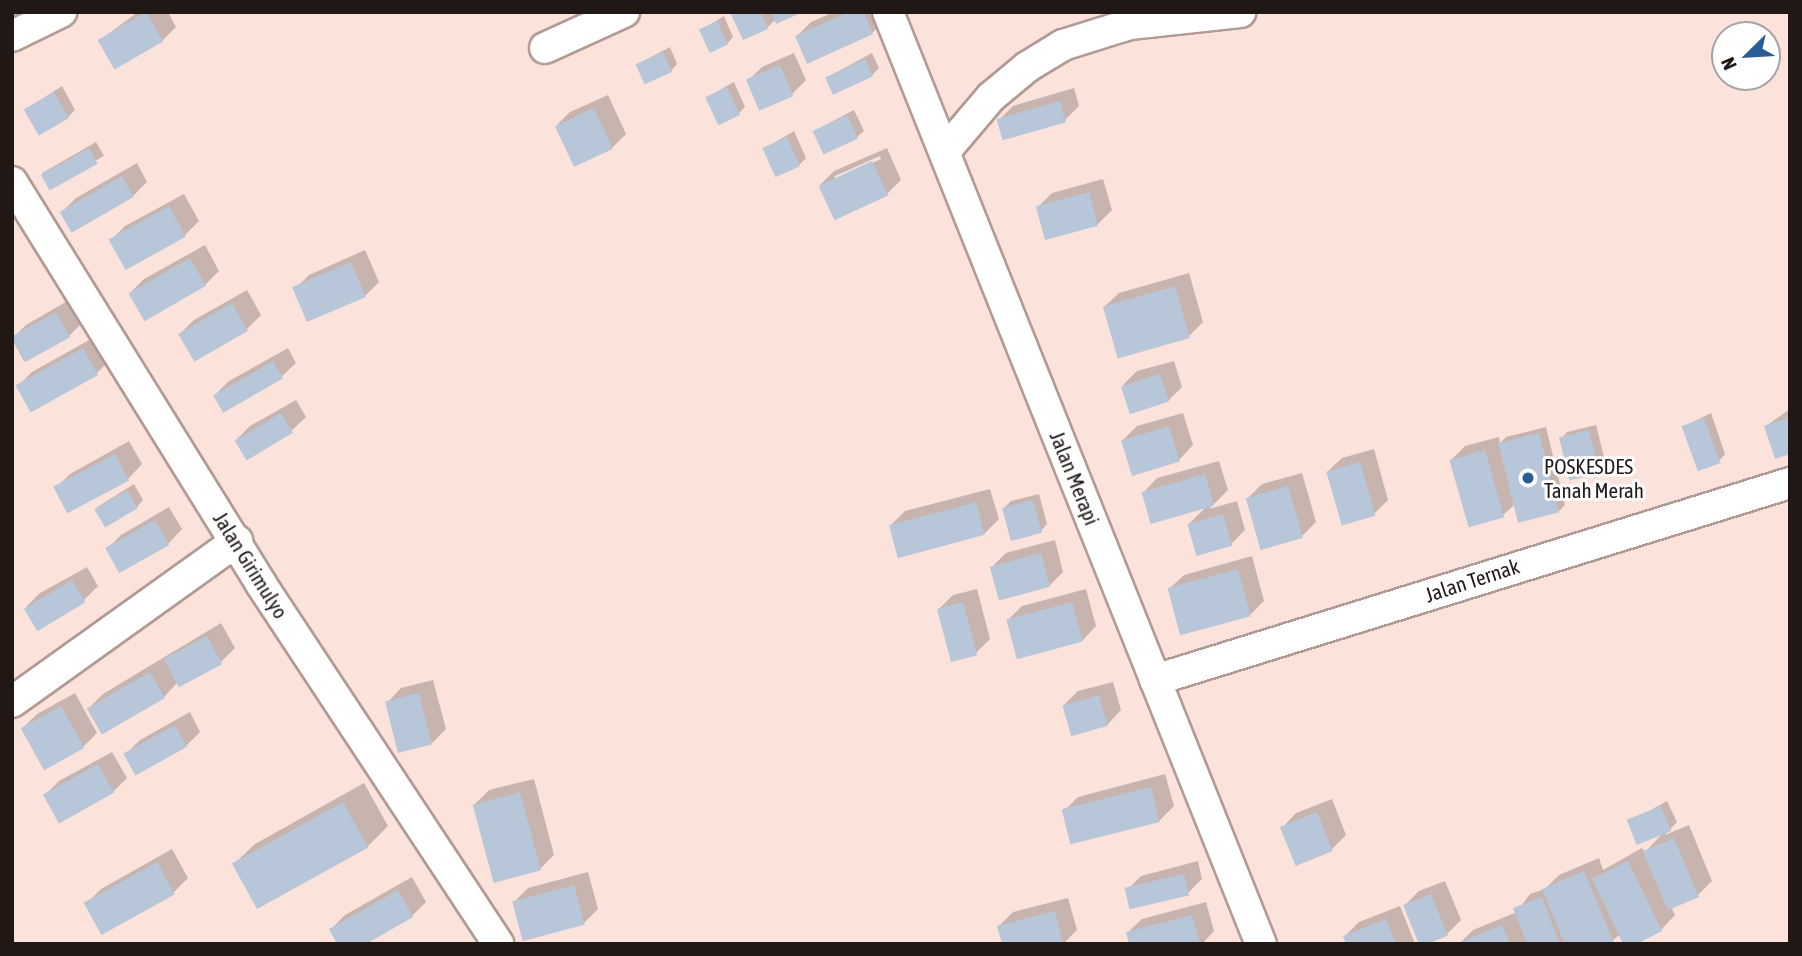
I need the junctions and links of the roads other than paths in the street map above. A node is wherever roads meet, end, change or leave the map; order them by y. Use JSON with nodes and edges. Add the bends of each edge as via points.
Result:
{"nodes":[{"id":1,"x":61,"y":12,"type":"edge"},
{"id":2,"x":624,"y":12,"type":"edge"},
{"id":3,"x":888,"y":12,"type":"edge"},
{"id":4,"x":1240,"y":12,"type":"edge"},
{"id":5,"x":12,"y":36,"type":"edge"},
{"id":6,"x":545,"y":48,"type":"dead end"},
{"id":7,"x":946,"y":150,"type":"junction"},
{"id":8,"x":12,"y":182,"type":"edge"},
{"id":9,"x":1790,"y":483,"type":"edge"},
{"id":10,"x":237,"y":541,"type":"junction"},
{"id":11,"x":1155,"y":680,"type":"junction"},
{"id":12,"x":12,"y":702,"type":"edge"},
{"id":13,"x":498,"y":944,"type":"edge"},
{"id":14,"x":1261,"y":944,"type":"edge"}],
"edges":[{"from":1,"to":5,"type":"street"},
{"from":2,"to":6,"type":"street"},
{"from":3,"to":7,"type":"street","name":"Jalan Merapi"},
{"from":4,"to":7,"type":"street","via":[[1130,24],[1063,45],[991,97]]},
{"from":7,"to":11,"type":"street","name":"Jalan Merapi"},
{"from":8,"to":10,"type":"street","name":"Jalan Girimulyo","via":[[101,331]]},
{"from":9,"to":11,"type":"street","name":"Jalan Ternak"},
{"from":10,"to":12,"type":"street"},
{"from":10,"to":13,"type":"street","name":"Jalan Girimulyo"},
{"from":11,"to":14,"type":"street","name":"Jalan Merapi"}]}
